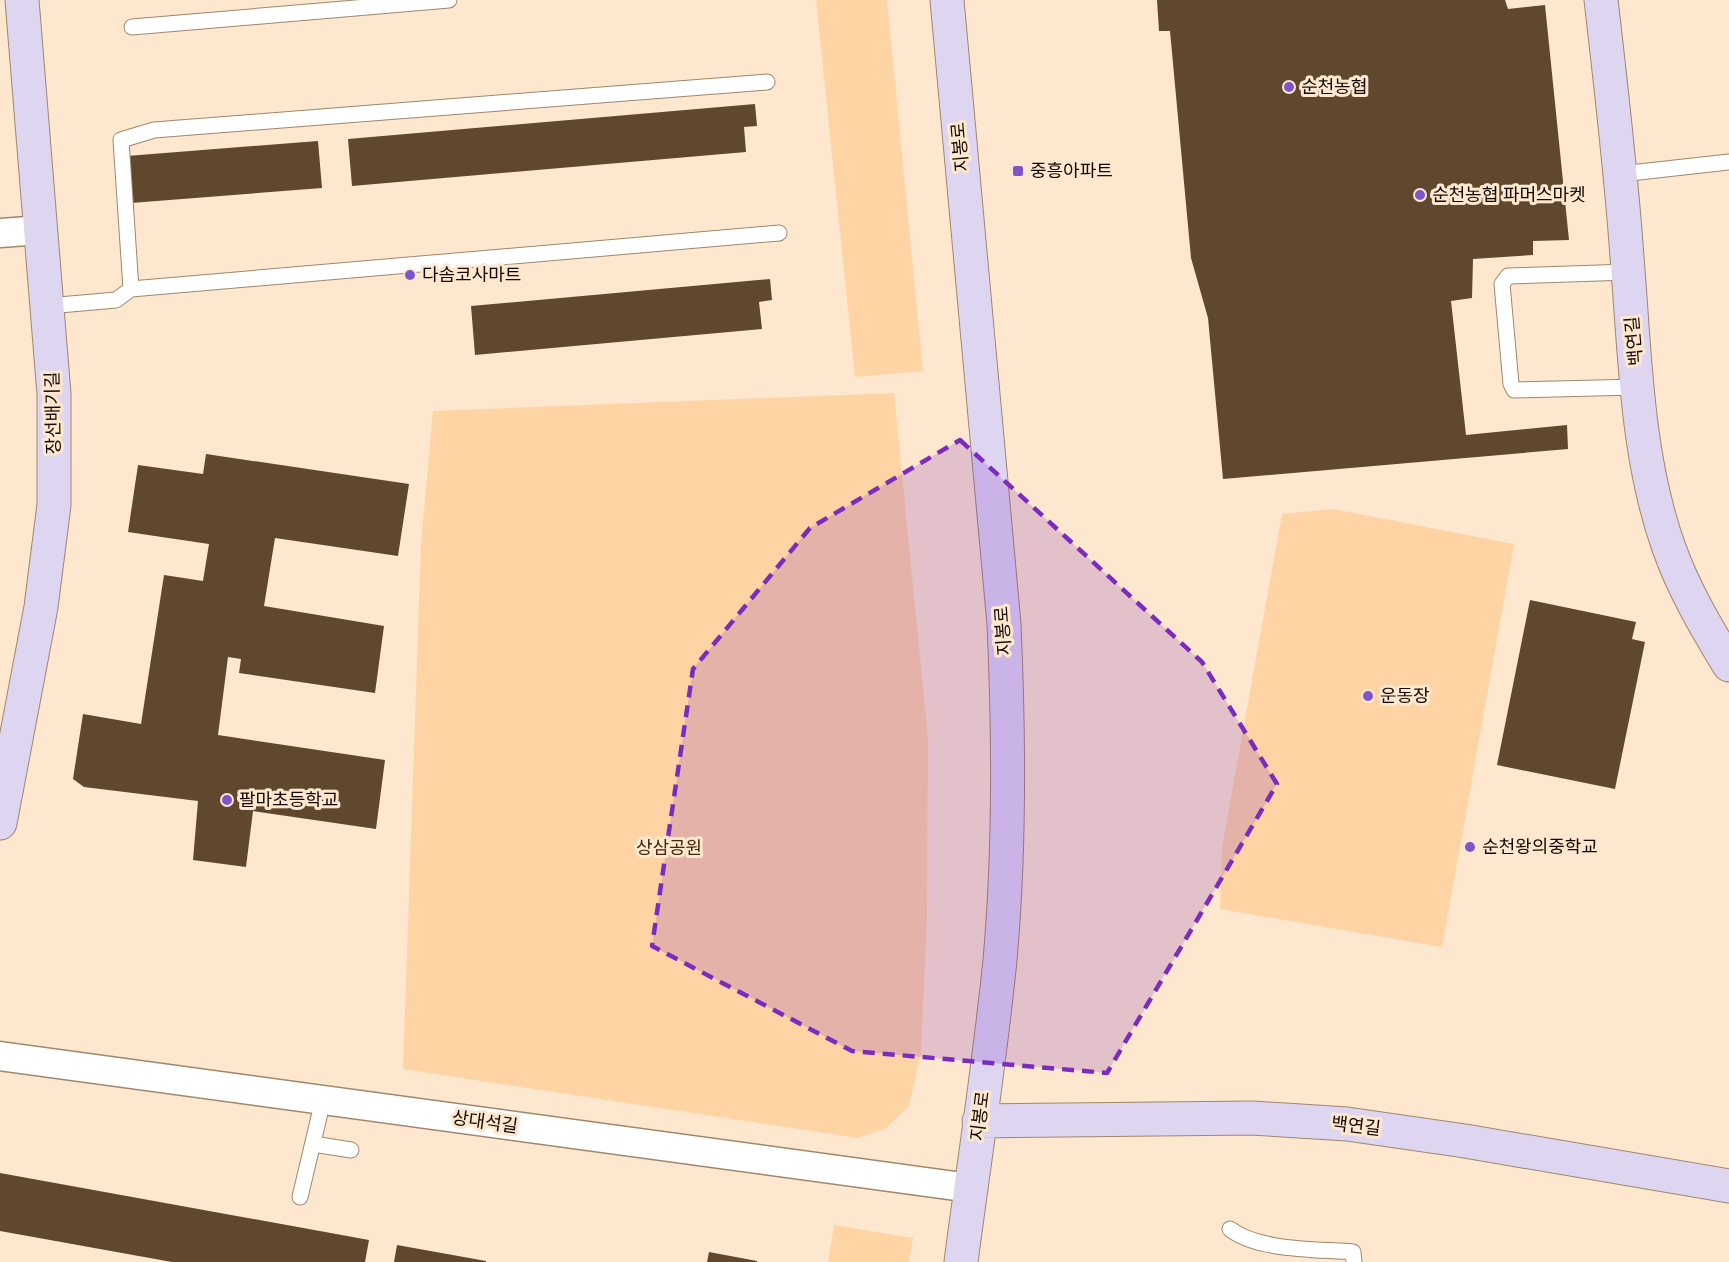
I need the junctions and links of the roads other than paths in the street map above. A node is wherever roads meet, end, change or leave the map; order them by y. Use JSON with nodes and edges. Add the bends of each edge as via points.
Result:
{"nodes":[{"id":1,"x":21,"y":0,"type":"edge"},
{"id":2,"x":449,"y":0,"type":"edge"},
{"id":3,"x":947,"y":0,"type":"edge"},
{"id":4,"x":1601,"y":0,"type":"edge"},
{"id":5,"x":415,"y":1,"type":"edge"},
{"id":6,"x":132,"y":27,"type":"dead end"},
{"id":7,"x":767,"y":82,"type":"dead end"},
{"id":8,"x":1729,"y":162,"type":"edge"},
{"id":9,"x":1621,"y":174,"type":"junction"},
{"id":10,"x":41,"y":230,"type":"junction"},
{"id":11,"x":0,"y":233,"type":"edge"},
{"id":12,"x":779,"y":233,"type":"dead end"},
{"id":13,"x":1629,"y":272,"type":"junction"},
{"id":14,"x":131,"y":288,"type":"junction"},
{"id":15,"x":48,"y":306,"type":"junction"},
{"id":16,"x":1638,"y":387,"type":"junction"},
{"id":17,"x":1729,"y":664,"type":"edge"},
{"id":18,"x":0,"y":823,"type":"edge"},
{"id":19,"x":0,"y":1056,"type":"edge"},
{"id":20,"x":323,"y":1100,"type":"junction"},
{"id":21,"x":979,"y":1121,"type":"junction"},
{"id":22,"x":313,"y":1144,"type":"junction"},
{"id":23,"x":351,"y":1150,"type":"dead end"},
{"id":24,"x":1729,"y":1186,"type":"edge"},
{"id":25,"x":970,"y":1188,"type":"junction"},
{"id":26,"x":300,"y":1197,"type":"dead end"},
{"id":27,"x":1230,"y":1229,"type":"dead end"},
{"id":28,"x":961,"y":1262,"type":"edge"},
{"id":29,"x":1354,"y":1262,"type":"edge"}],
"edges":[{"from":1,"to":10,"type":"street","name":"장선배기길"},
{"from":2,"to":5,"type":"lane"},
{"from":3,"to":21,"type":"street","name":"지봉로","via":[[1004,624],[1007,706],[1000,959]]},
{"from":4,"to":9,"type":"street","name":"백연길"},
{"from":5,"to":6,"type":"lane"},
{"from":7,"to":14,"type":"lane","via":[[166,129],[121,140]]},
{"from":8,"to":9,"type":"lane"},
{"from":9,"to":13,"type":"street","name":"백연길"},
{"from":10,"to":11,"type":"street"},
{"from":10,"to":15,"type":"street","name":"장선배기길"},
{"from":12,"to":14,"type":"lane"},
{"from":13,"to":16,"type":"street","name":"백연길"},
{"from":13,"to":16,"type":"lane","via":[[1508,276],[1502,284],[1514,390]]},
{"from":14,"to":15,"type":"lane","via":[[116,300]]},
{"from":15,"to":18,"type":"street","name":"장선배기길","via":[[54,394],[54,505],[42,607]]},
{"from":16,"to":17,"type":"street","name":"백연길","via":[[1651,483],[1668,547],[1691,603]]},
{"from":19,"to":20,"type":"street","name":"상대석길"},
{"from":20,"to":22,"type":"lane"},
{"from":20,"to":25,"type":"street","name":"상대석길"},
{"from":21,"to":24,"type":"street","name":"백연길","via":[[1252,1118],[1347,1124]]},
{"from":21,"to":25,"type":"street","name":"지봉로"},
{"from":22,"to":23,"type":"lane"},
{"from":22,"to":26,"type":"lane"},
{"from":25,"to":28,"type":"street","name":"지봉로"},
{"from":27,"to":29,"type":"lane","via":[[1240,1237],[1271,1245],[1353,1252]]}]}
